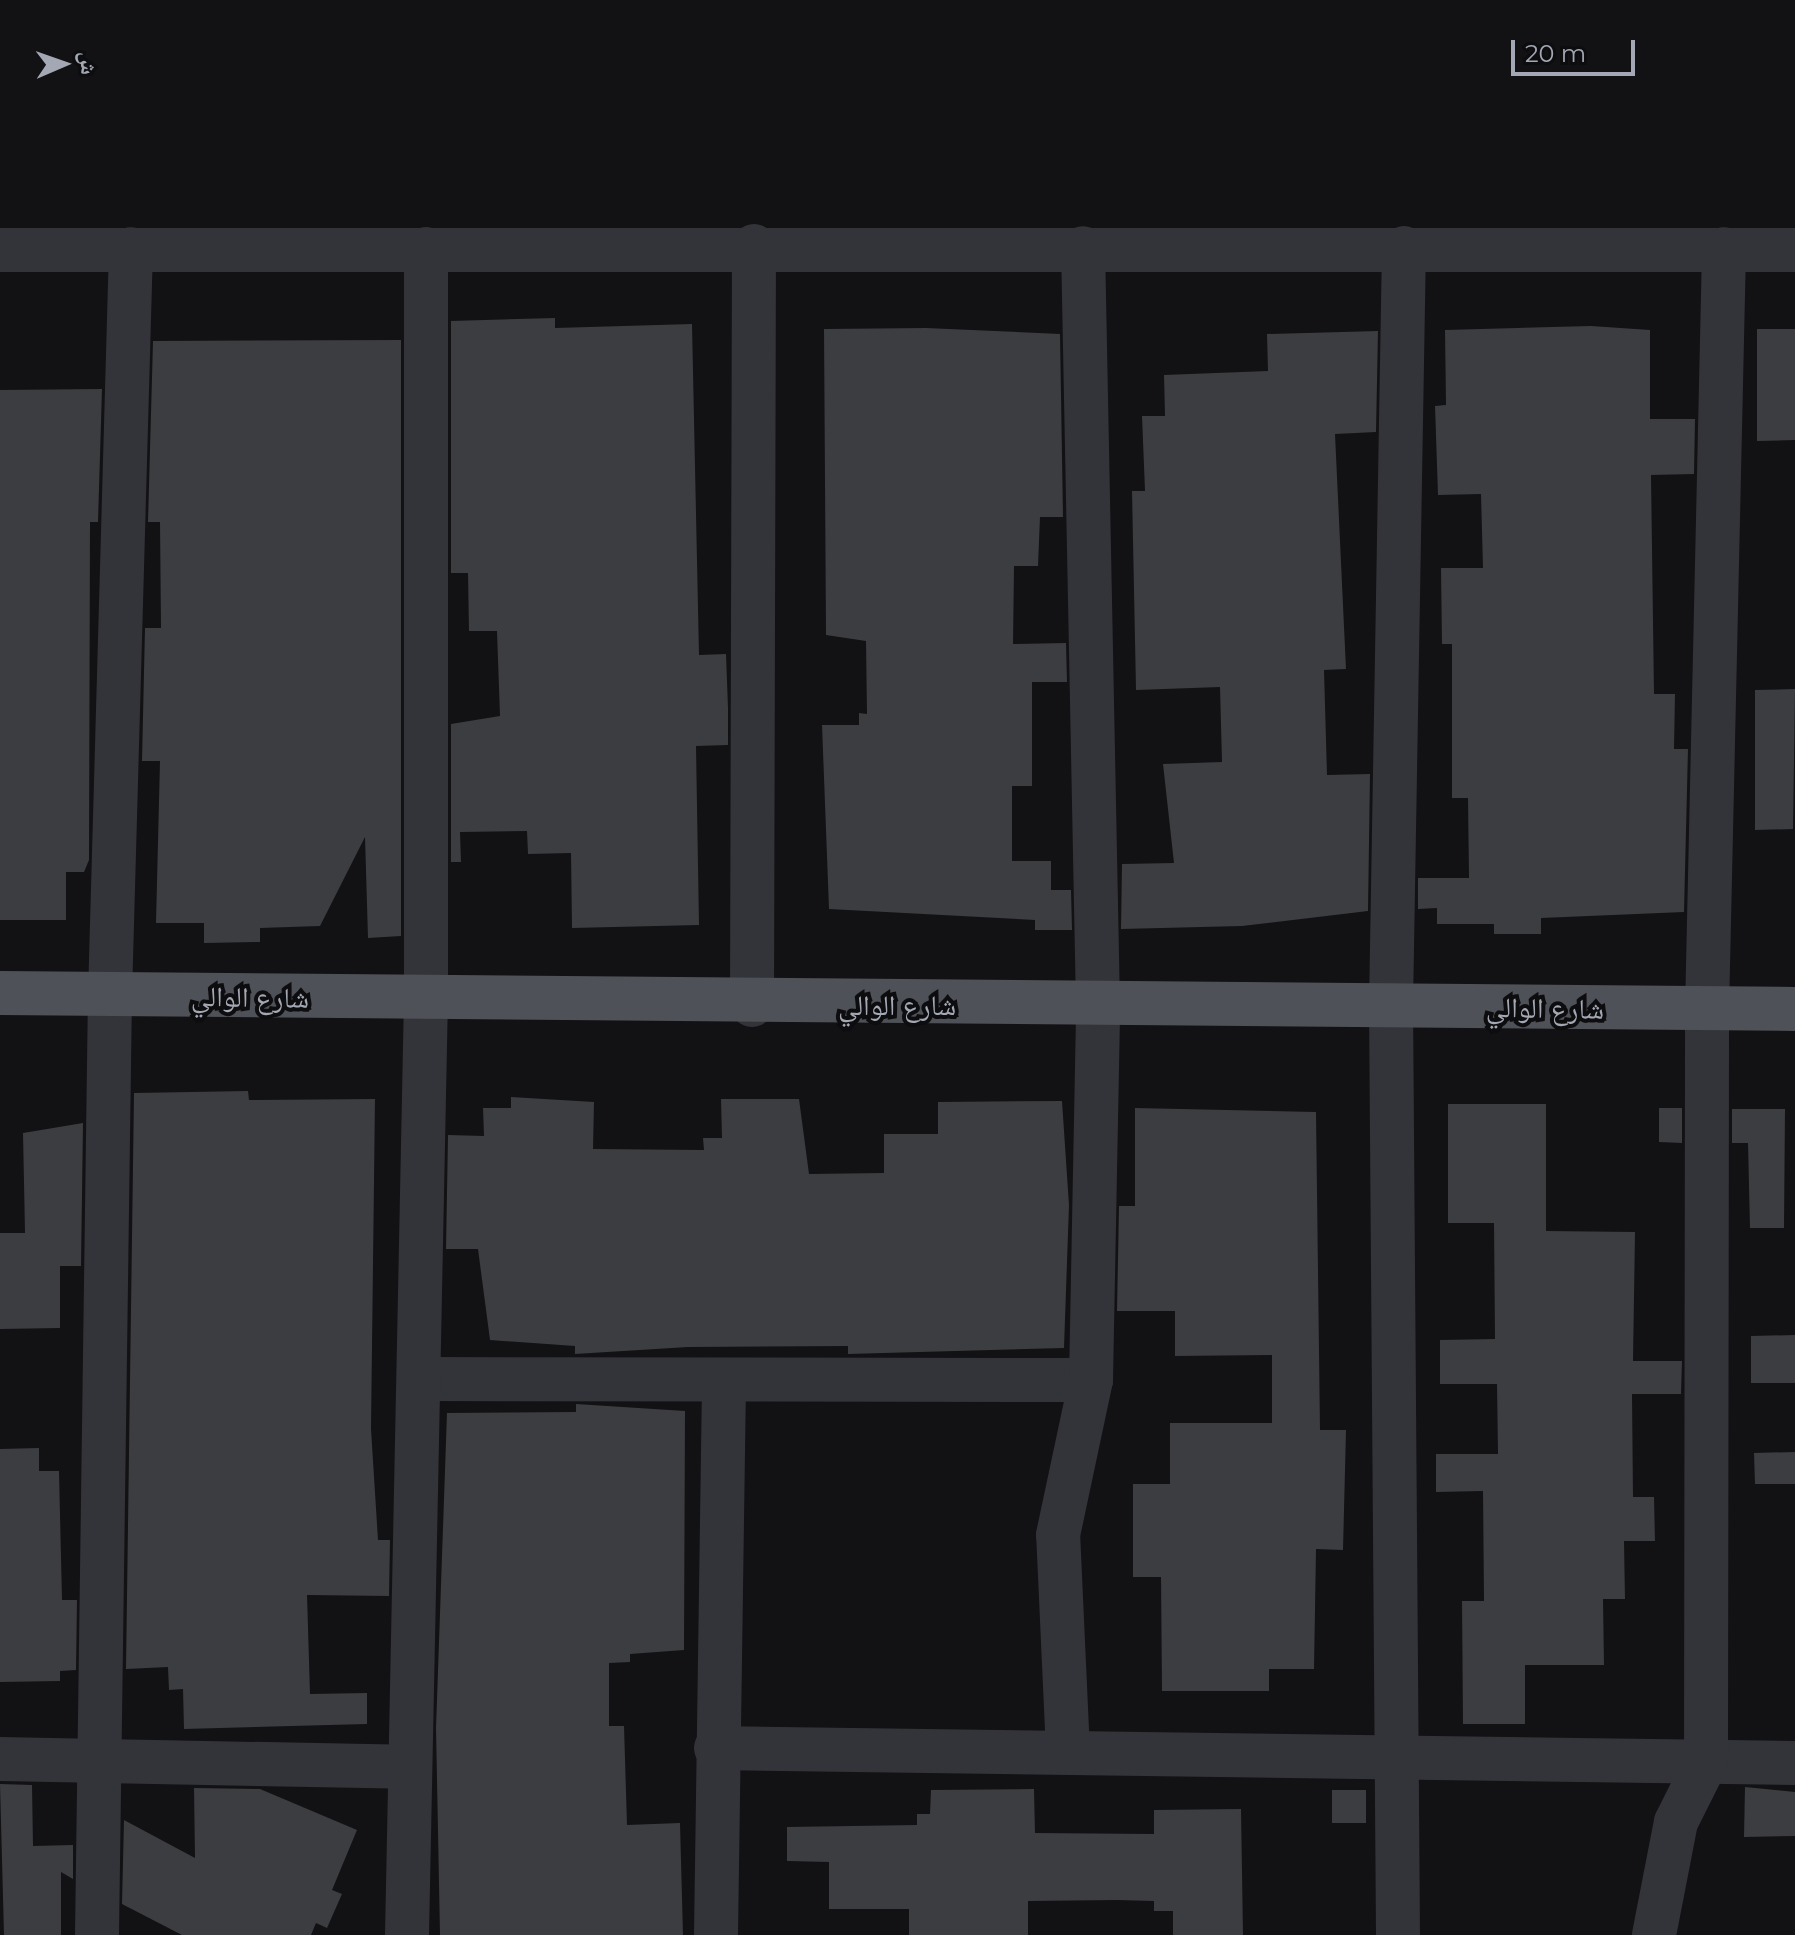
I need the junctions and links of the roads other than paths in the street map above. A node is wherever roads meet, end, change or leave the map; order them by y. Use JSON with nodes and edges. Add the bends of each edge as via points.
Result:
{"nodes":[{"id":1,"x":754,"y":246,"type":"junction"},
{"id":2,"x":1083,"y":248,"type":"junction"},
{"id":3,"x":1404,"y":248,"type":"junction"},
{"id":4,"x":131,"y":249,"type":"junction"},
{"id":5,"x":426,"y":249,"type":"junction"},
{"id":6,"x":1724,"y":249,"type":"junction"},
{"id":7,"x":0,"y":250,"type":"edge"},
{"id":8,"x":1795,"y":250,"type":"edge"},
{"id":9,"x":0,"y":993,"type":"edge"},
{"id":10,"x":110,"y":995,"type":"junction"},
{"id":11,"x":426,"y":1000,"type":"junction"},
{"id":12,"x":752,"y":1005,"type":"junction"},
{"id":13,"x":1098,"y":1006,"type":"junction"},
{"id":14,"x":1391,"y":1006,"type":"junction"},
{"id":15,"x":1795,"y":1009,"type":"edge"},
{"id":16,"x":1707,"y":1011,"type":"junction"},
{"id":17,"x":420,"y":1379,"type":"junction"},
{"id":18,"x":1091,"y":1380,"type":"junction"},
{"id":19,"x":724,"y":1382,"type":"junction"},
{"id":20,"x":716,"y":1748,"type":"junction"},
{"id":21,"x":1068,"y":1752,"type":"junction"},
{"id":22,"x":1399,"y":1753,"type":"junction"},
{"id":23,"x":0,"y":1759,"type":"edge"},
{"id":24,"x":98,"y":1759,"type":"junction"},
{"id":25,"x":1706,"y":1762,"type":"junction"},
{"id":26,"x":1795,"y":1763,"type":"edge"},
{"id":27,"x":407,"y":1767,"type":"junction"},
{"id":28,"x":97,"y":1935,"type":"edge"},
{"id":29,"x":407,"y":1935,"type":"edge"},
{"id":30,"x":716,"y":1935,"type":"edge"},
{"id":31,"x":1398,"y":1935,"type":"edge"},
{"id":32,"x":1654,"y":1935,"type":"edge"}],
"edges":[{"from":1,"to":2,"type":"street"},
{"from":1,"to":5,"type":"street"},
{"from":1,"to":12,"type":"street"},
{"from":2,"to":3,"type":"street"},
{"from":2,"to":13,"type":"street"},
{"from":3,"to":6,"type":"street"},
{"from":3,"to":14,"type":"street"},
{"from":4,"to":5,"type":"street"},
{"from":4,"to":7,"type":"street"},
{"from":4,"to":10,"type":"street"},
{"from":5,"to":11,"type":"street"},
{"from":6,"to":8,"type":"street"},
{"from":6,"to":16,"type":"street"},
{"from":9,"to":10,"type":"main road","name":"شارع الوالي"},
{"from":10,"to":11,"type":"main road","name":"شارع الوالي"},
{"from":10,"to":24,"type":"street"},
{"from":11,"to":12,"type":"main road","name":"شارع الوالي"},
{"from":11,"to":17,"type":"street"},
{"from":12,"to":13,"type":"main road","name":"شارع الوالي"},
{"from":13,"to":14,"type":"main road","name":"شارع الوالي"},
{"from":13,"to":18,"type":"street"},
{"from":14,"to":16,"type":"main road","name":"شارع الوالي"},
{"from":14,"to":22,"type":"street"},
{"from":15,"to":16,"type":"main road","name":"شارع الوالي"},
{"from":16,"to":25,"type":"street"},
{"from":17,"to":19,"type":"street"},
{"from":17,"to":27,"type":"street"},
{"from":18,"to":19,"type":"street"},
{"from":18,"to":21,"type":"street","via":[[1058,1535]]},
{"from":19,"to":20,"type":"street"},
{"from":20,"to":21,"type":"street"},
{"from":20,"to":30,"type":"street"},
{"from":21,"to":22,"type":"street"},
{"from":22,"to":25,"type":"street"},
{"from":22,"to":31,"type":"street"},
{"from":23,"to":24,"type":"street"},
{"from":24,"to":27,"type":"street"},
{"from":24,"to":28,"type":"street"},
{"from":25,"to":26,"type":"street"},
{"from":25,"to":32,"type":"street","via":[[1676,1822]]},
{"from":27,"to":29,"type":"street"}]}
